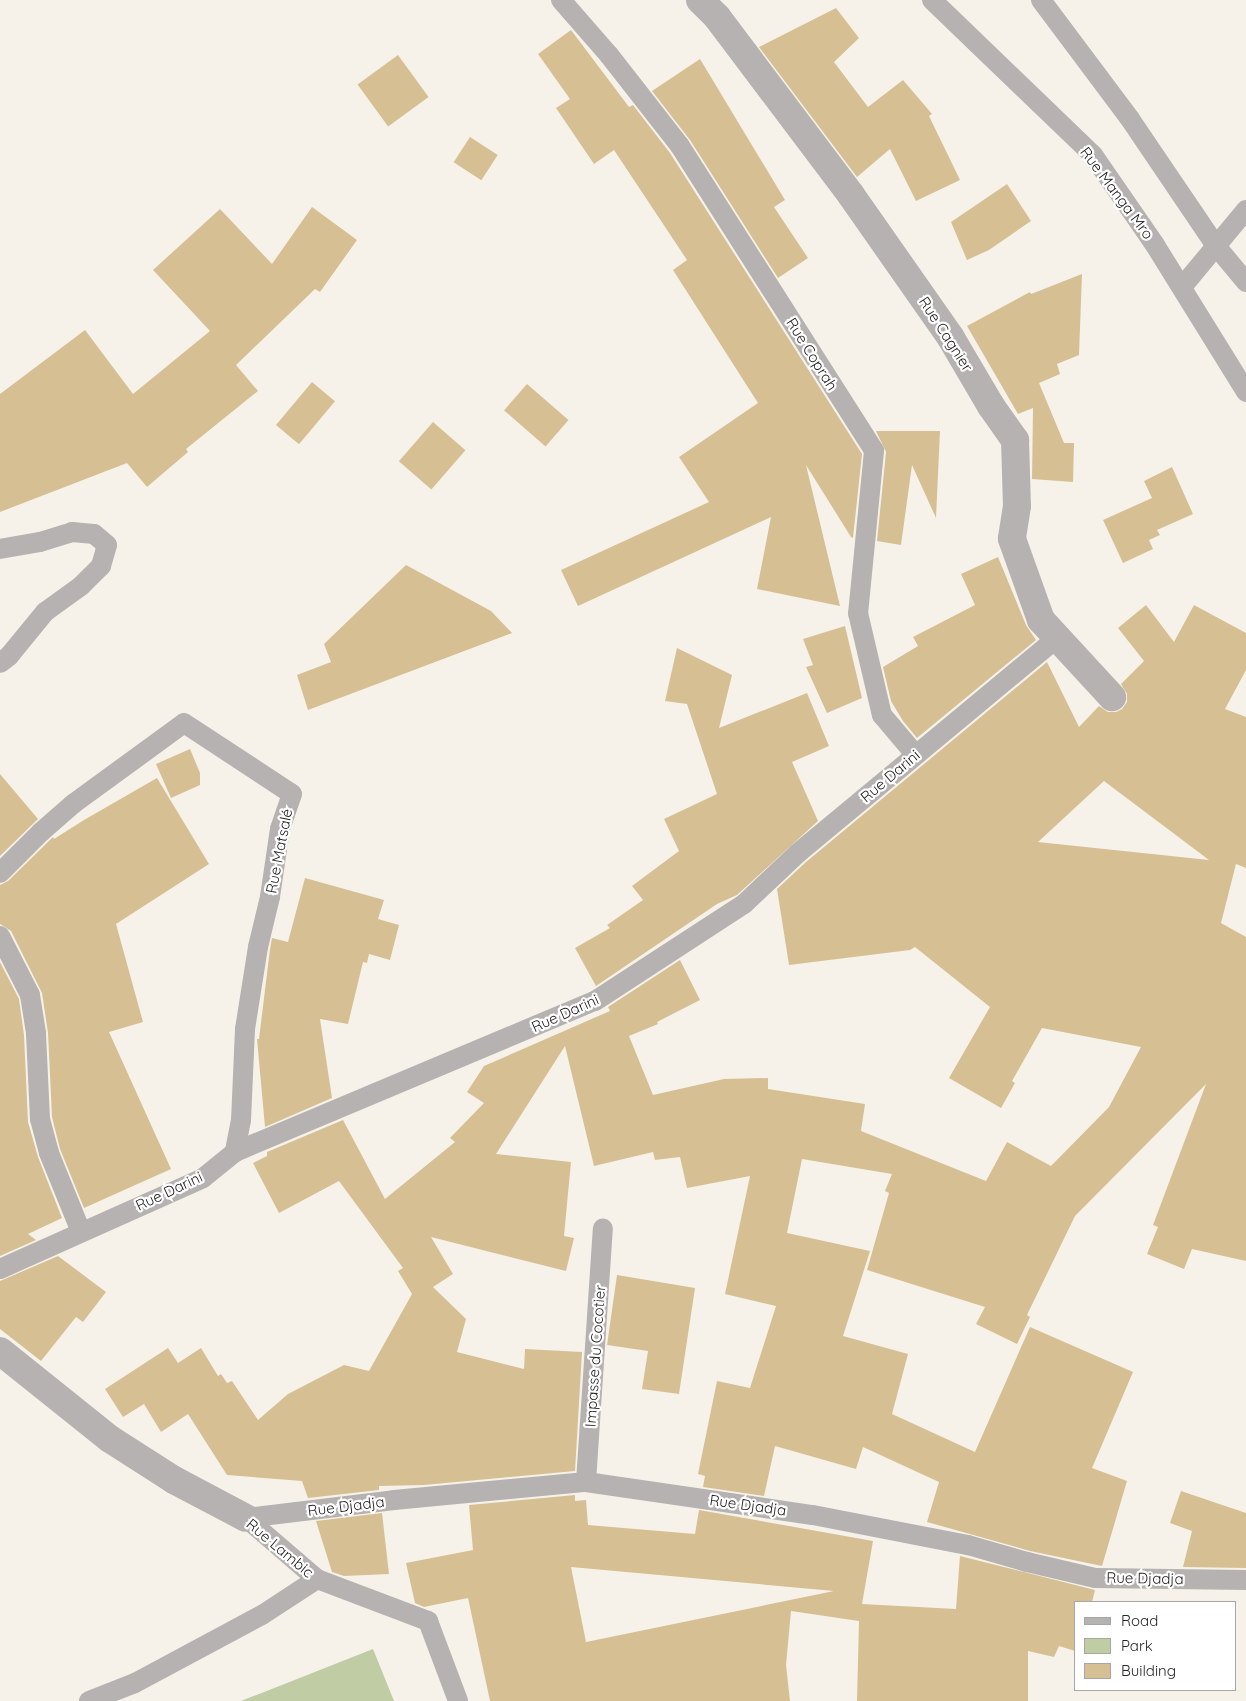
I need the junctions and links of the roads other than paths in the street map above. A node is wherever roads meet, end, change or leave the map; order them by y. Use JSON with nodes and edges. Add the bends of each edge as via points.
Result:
{"nodes":[{"id":1,"x":561,"y":0,"type":"edge"},
{"id":2,"x":700,"y":0,"type":"edge"},
{"id":3,"x":932,"y":0,"type":"edge"},
{"id":4,"x":1041,"y":0,"type":"edge"},
{"id":5,"x":1246,"y":210,"type":"edge"},
{"id":6,"x":1216,"y":246,"type":"junction"},
{"id":7,"x":1246,"y":282,"type":"edge"},
{"id":8,"x":1182,"y":287,"type":"junction"},
{"id":9,"x":1246,"y":392,"type":"edge"},
{"id":10,"x":0,"y":549,"type":"edge"},
{"id":11,"x":1057,"y":638,"type":"junction"},
{"id":12,"x":0,"y":663,"type":"edge"},
{"id":13,"x":1112,"y":697,"type":"dead end"},
{"id":14,"x":915,"y":754,"type":"junction"},
{"id":15,"x":0,"y":873,"type":"edge"},
{"id":16,"x":0,"y":936,"type":"edge"},
{"id":17,"x":235,"y":1152,"type":"junction"},
{"id":18,"x":603,"y":1229,"type":"dead end"},
{"id":19,"x":81,"y":1232,"type":"junction"},
{"id":20,"x":0,"y":1269,"type":"edge"},
{"id":21,"x":3,"y":1360,"type":"edge"},
{"id":22,"x":586,"y":1482,"type":"junction"},
{"id":23,"x":246,"y":1518,"type":"junction"},
{"id":24,"x":317,"y":1579,"type":"junction"},
{"id":25,"x":1246,"y":1580,"type":"edge"},
{"id":26,"x":89,"y":1701,"type":"edge"},
{"id":27,"x":458,"y":1701,"type":"edge"}],
"edges":[{"from":1,"to":14,"type":"lane","name":"Rue Coprah","via":[[680,146],[874,451],[858,613],[882,716]]},
{"from":2,"to":11,"type":"street","name":"Rue Cagnier","via":[[717,16],[851,195],[951,338],[1015,440],[1016,506],[1012,539],[1041,620]]},
{"from":3,"to":8,"type":"lane","name":"Rue Manga Mro","via":[[1093,155]]},
{"from":4,"to":6,"type":"lane","via":[[1130,119]]},
{"from":5,"to":6,"type":"lane"},
{"from":6,"to":7,"type":"lane"},
{"from":6,"to":8,"type":"lane"},
{"from":8,"to":9,"type":"lane","name":"Rue Manga Mro"},
{"from":10,"to":12,"type":"lane","via":[[72,532],[94,534],[107,545],[101,566],[81,586],[45,612]]},
{"from":11,"to":13,"type":"street","name":"Rue Cagnier"},
{"from":11,"to":14,"type":"lane","name":"Rue Darini"},
{"from":14,"to":17,"type":"lane","name":"Rue Darini","via":[[798,853],[744,904],[595,1001]]},
{"from":15,"to":17,"type":"lane","name":"Rue Matsalé","via":[[40,832],[74,804],[184,722],[292,794],[280,829],[246,1020],[241,1120]]},
{"from":16,"to":19,"type":"lane","via":[[30,996],[37,1044],[40,1119],[48,1153]]},
{"from":17,"to":19,"type":"lane","name":"Rue Darini","via":[[203,1178]]},
{"from":18,"to":22,"type":"lane","name":"Impasse du Cocotier"},
{"from":19,"to":20,"type":"lane","name":"Rue Darini"},
{"from":21,"to":23,"type":"street","name":"Rue Lambic","via":[[110,1439],[174,1480]]},
{"from":22,"to":23,"type":"lane","name":"Rue Djadja"},
{"from":22,"to":25,"type":"lane","name":"Rue Djadja","via":[[812,1515],[968,1545],[1095,1578]]},
{"from":23,"to":24,"type":"lane","name":"Rue Lambic"},
{"from":24,"to":26,"type":"lane","via":[[220,1638],[135,1683]]},
{"from":24,"to":27,"type":"lane","name":"Rue Lambic","via":[[428,1621]]}]}
